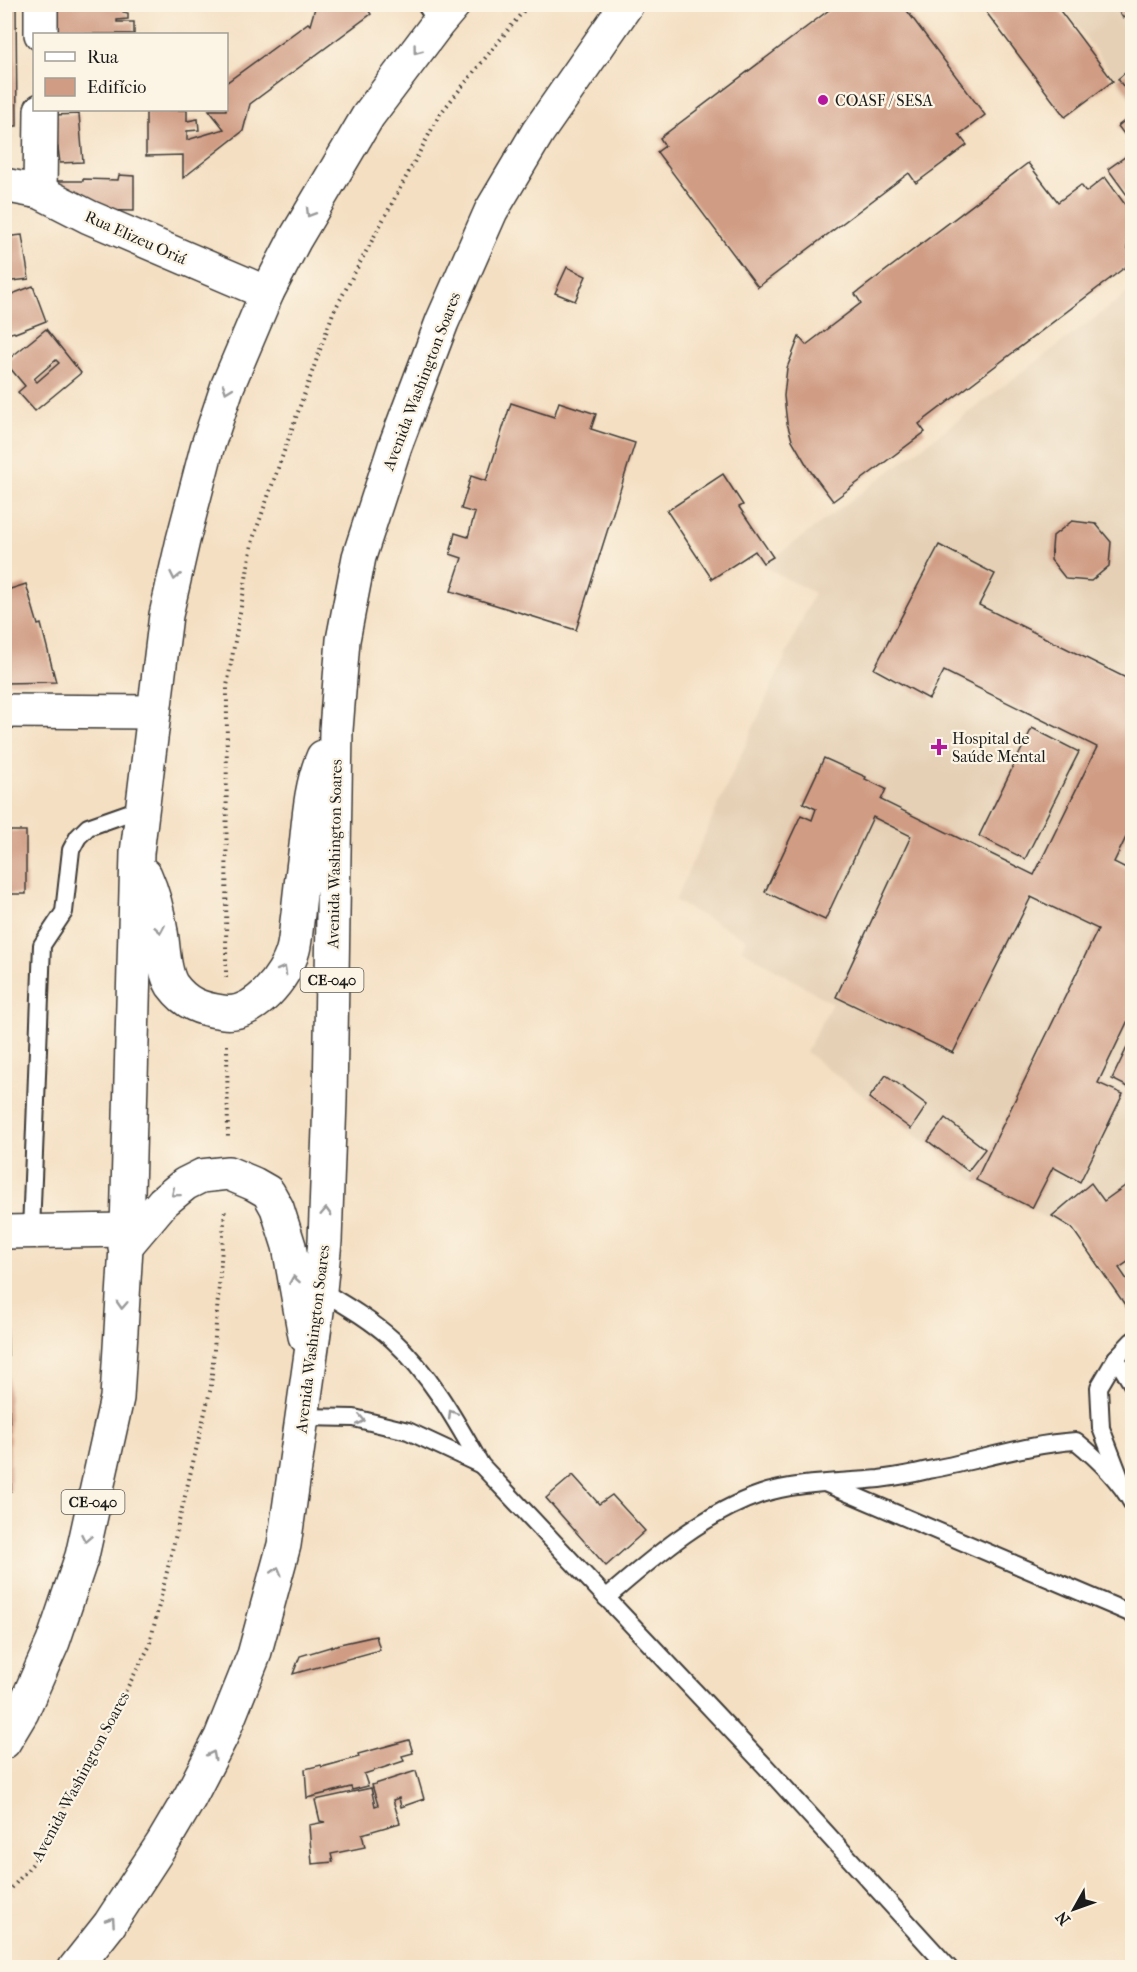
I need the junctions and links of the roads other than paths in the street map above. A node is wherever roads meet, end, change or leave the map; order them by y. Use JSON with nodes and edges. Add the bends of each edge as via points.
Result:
{"nodes":[{"id":1,"x":41,"y":4,"type":"edge"},
{"id":2,"x":627,"y":4,"type":"edge"},
{"id":3,"x":439,"y":10,"type":"edge"},
{"id":4,"x":41,"y":33,"type":"edge"},
{"id":5,"x":41,"y":111,"type":"edge"},
{"id":6,"x":4,"y":185,"type":"edge"},
{"id":7,"x":40,"y":192,"type":"junction"},
{"id":8,"x":267,"y":293,"type":"junction"},
{"id":9,"x":4,"y":711,"type":"edge"},
{"id":10,"x":154,"y":712,"type":"junction"},
{"id":11,"x":336,"y":729,"type":"junction"},
{"id":12,"x":142,"y":808,"type":"junction"},
{"id":13,"x":136,"y":854,"type":"junction"},
{"id":14,"x":18,"y":1232,"type":"edge"},
{"id":15,"x":126,"y":1238,"type":"junction"},
{"id":16,"x":320,"y":1290,"type":"junction"},
{"id":17,"x":1132,"y":1341,"type":"edge"},
{"id":18,"x":310,"y":1358,"type":"junction"},
{"id":19,"x":1116,"y":1358,"type":"junction"},
{"id":20,"x":1132,"y":1384,"type":"edge"},
{"id":21,"x":302,"y":1417,"type":"junction"},
{"id":22,"x":480,"y":1465,"type":"junction"},
{"id":23,"x":823,"y":1482,"type":"junction"},
{"id":24,"x":1128,"y":1496,"type":"edge"},
{"id":25,"x":606,"y":1598,"type":"junction"},
{"id":26,"x":1132,"y":1614,"type":"edge"},
{"id":27,"x":4,"y":1742,"type":"edge"},
{"id":28,"x":75,"y":1968,"type":"edge"},
{"id":29,"x":949,"y":1968,"type":"edge"}],
"edges":[{"from":1,"to":4,"type":"main road"},
{"from":2,"to":11,"type":"main road","name":"Avenida Washington Soares","number":"CE-040","via":[[538,132],[491,211],[442,321],[359,557],[343,640]]},
{"from":3,"to":8,"type":"main road","number":"CE-040","one_way":true,"via":[[368,116]]},
{"from":5,"to":7,"type":"main road"},
{"from":6,"to":7,"type":"main road","name":"Rua Elizeu Oriá"},
{"from":7,"to":8,"type":"main road","name":"Rua Elizeu Oriá"},
{"from":8,"to":10,"type":"main road","number":"CE-040","one_way":true,"via":[[228,385],[207,448],[166,615]]},
{"from":9,"to":10,"type":"main road"},
{"from":10,"to":12,"type":"main road","number":"CE-040"},
{"from":13,"to":11,"type":"main road","one_way":true,"via":[[154,901],[171,983],[191,1004],[226,1012],[245,1009],[261,999],[282,975],[293,951],[313,793],[320,764]]},
{"from":16,"to":11,"type":"main road","name":"Avenida Washington Soares","number":"CE-040","one_way":true,"via":[[330,1100]]},
{"from":12,"to":13,"type":"main road","number":"CE-040"},
{"from":12,"to":14,"type":"lane","via":[[88,827],[78,837],[71,850],[64,912],[42,945]]},
{"from":13,"to":15,"type":"main road","number":"CE-040"},
{"from":14,"to":15,"type":"main road"},
{"from":18,"to":15,"type":"main road","one_way":true,"via":[[289,1246],[268,1192],[228,1173],[201,1176],[163,1202]]},
{"from":15,"to":27,"type":"main road","number":"CE-040","one_way":true,"via":[[117,1398],[82,1556],[54,1642]]},
{"from":16,"to":18,"type":"main road","name":"Avenida Washington Soares","number":"CE-040"},
{"from":22,"to":16,"type":"lane","one_way":true,"via":[[451,1412],[394,1341],[366,1318]]},
{"from":17,"to":19,"type":"lane"},
{"from":18,"to":21,"type":"main road","name":"Avenida Washington Soares","number":"CE-040"},
{"from":19,"to":20,"type":"lane"},
{"from":19,"to":24,"type":"lane","via":[[1099,1387],[1101,1428]]},
{"from":21,"to":22,"type":"lane","one_way":true,"via":[[354,1418],[408,1431]]},
{"from":28,"to":21,"type":"main road","name":"Avenida Washington Soares","number":"CE-040","one_way":true,"via":[[109,1925],[164,1841],[221,1737],[254,1655],[284,1545]]},
{"from":22,"to":25,"type":"lane"},
{"from":23,"to":24,"type":"lane","via":[[880,1479],[1049,1443],[1076,1441],[1096,1457]]},
{"from":23,"to":25,"type":"lane","via":[[763,1493],[736,1504],[689,1531]]},
{"from":23,"to":26,"type":"lane"},
{"from":25,"to":29,"type":"lane"}]}
